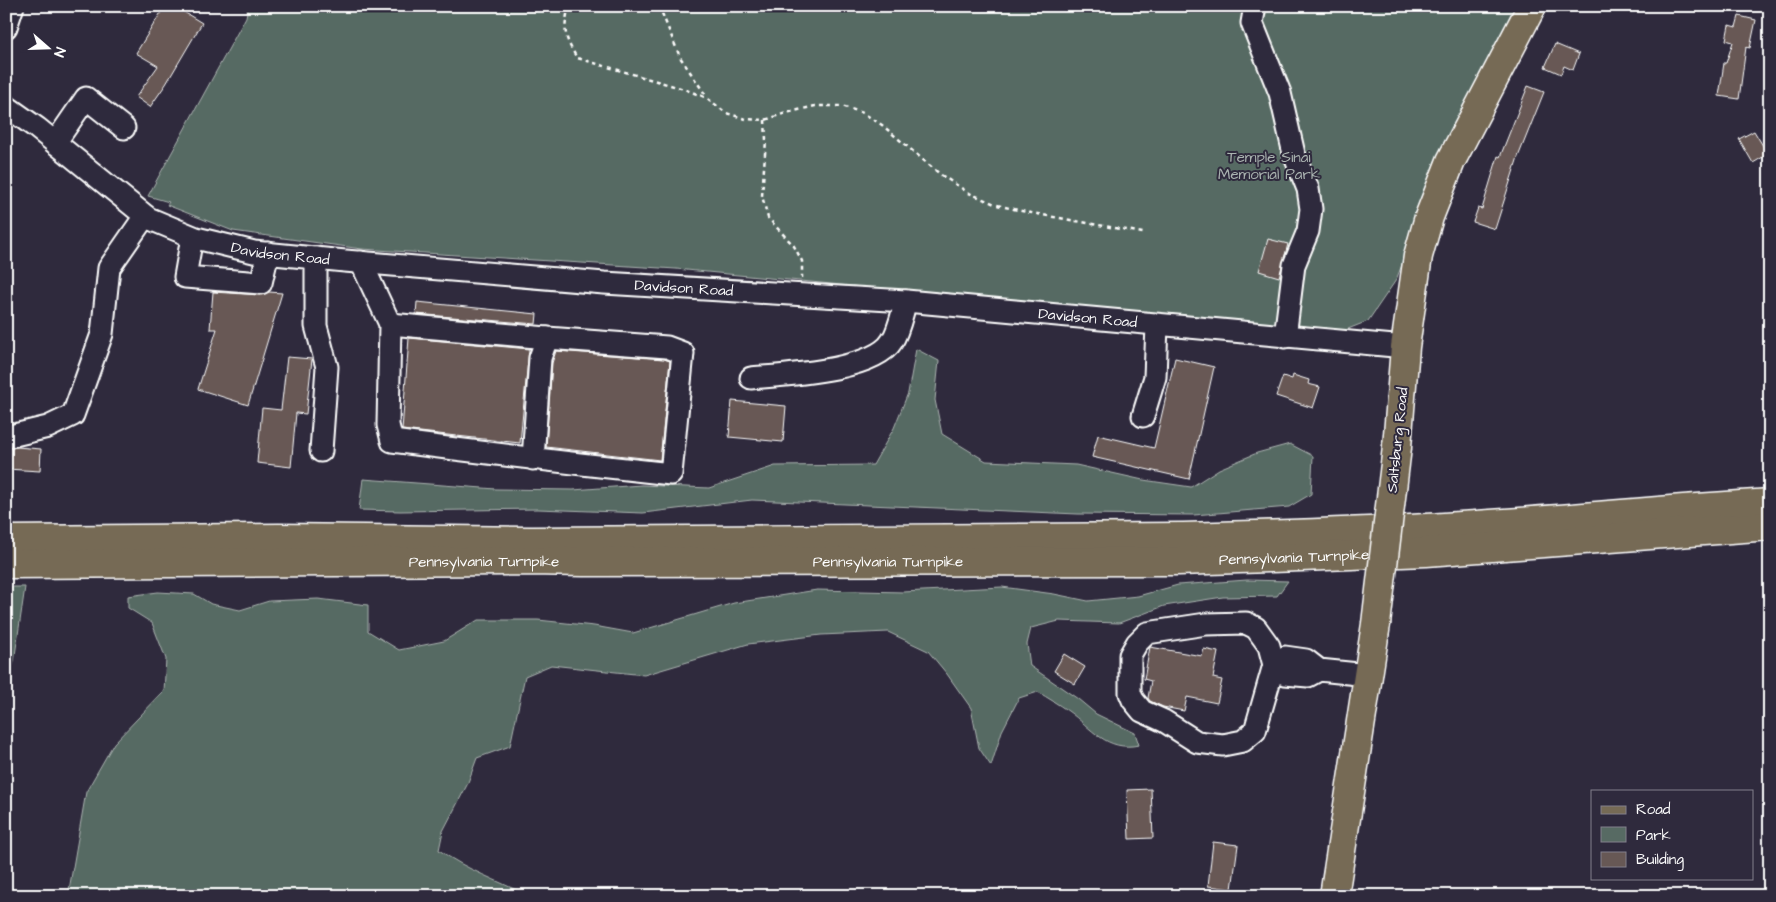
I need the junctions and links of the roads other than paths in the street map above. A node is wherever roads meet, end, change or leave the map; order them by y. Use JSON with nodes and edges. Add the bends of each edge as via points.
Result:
{"nodes":[{"id":1,"x":13,"y":6,"type":"edge"},
{"id":2,"x":1255,"y":6,"type":"edge"},
{"id":3,"x":1532,"y":6,"type":"edge"},
{"id":4,"x":6,"y":27,"type":"edge"},
{"id":5,"x":6,"y":106,"type":"edge"},
{"id":6,"x":124,"y":128,"type":"dead end"},
{"id":7,"x":55,"y":143,"type":"junction"},
{"id":8,"x":145,"y":216,"type":"junction"},
{"id":9,"x":192,"y":236,"type":"junction"},
{"id":10,"x":268,"y":253,"type":"junction"},
{"id":11,"x":316,"y":258,"type":"junction"},
{"id":12,"x":361,"y":262,"type":"junction"},
{"id":13,"x":906,"y":301,"type":"junction"},
{"id":14,"x":390,"y":324,"type":"junction"},
{"id":15,"x":1157,"y":325,"type":"junction"},
{"id":16,"x":1285,"y":337,"type":"junction"},
{"id":17,"x":547,"y":338,"type":"junction"},
{"id":18,"x":1405,"y":347,"type":"junction"},
{"id":19,"x":751,"y":378,"type":"dead end"},
{"id":20,"x":1143,"y":416,"type":"dead end"},
{"id":21,"x":6,"y":437,"type":"edge"},
{"id":22,"x":321,"y":451,"type":"dead end"},
{"id":23,"x":533,"y":459,"type":"junction"},
{"id":24,"x":1770,"y":503,"type":"edge"},
{"id":25,"x":1770,"y":526,"type":"edge"},
{"id":26,"x":6,"y":540,"type":"edge"},
{"id":27,"x":6,"y":564,"type":"edge"},
{"id":28,"x":1274,"y":665,"type":"junction"},
{"id":29,"x":1368,"y":676,"type":"junction"},
{"id":30,"x":1334,"y":896,"type":"edge"}],
"edges":[{"from":1,"to":4,"type":"street"},
{"from":2,"to":16,"type":"street","via":[[1252,23],[1280,92],[1311,209],[1308,231],[1294,265]]},
{"from":3,"to":18,"type":"main road","name":"Saltsburg Road","via":[[1451,161],[1429,216],[1418,256]]},
{"from":5,"to":7,"type":"street","name":"Davidson Road"},
{"from":6,"to":7,"type":"street","via":[[86,98]]},
{"from":7,"to":8,"type":"street","name":"Davidson Road"},
{"from":8,"to":9,"type":"street","name":"Davidson Road"},
{"from":8,"to":21,"type":"street","via":[[109,268],[102,334],[73,415],[48,426]]},
{"from":9,"to":10,"type":"street","name":"Davidson Road"},
{"from":9,"to":10,"type":"street","via":[[185,277],[261,282]]},
{"from":10,"to":11,"type":"street","name":"Davidson Road"},
{"from":11,"to":12,"type":"street","name":"Davidson Road"},
{"from":11,"to":22,"type":"street","via":[[316,326],[326,367]]},
{"from":12,"to":13,"type":"street","name":"Davidson Road","via":[[604,282]]},
{"from":12,"to":14,"type":"street"},
{"from":13,"to":15,"type":"street","name":"Davidson Road"},
{"from":13,"to":19,"type":"street","via":[[893,341],[881,354],[833,370]]},
{"from":14,"to":17,"type":"street"},
{"from":14,"to":23,"type":"street","via":[[388,425],[392,441]]},
{"from":15,"to":16,"type":"street","name":"Davidson Road"},
{"from":15,"to":20,"type":"street","via":[[1155,377]]},
{"from":16,"to":18,"type":"street","name":"Davidson Road"},
{"from":17,"to":23,"type":"street","via":[[540,358]]},
{"from":17,"to":23,"type":"street","via":[[668,347],[683,353],[671,474]]},
{"from":18,"to":29,"type":"main road","name":"Saltsburg Road","bridge":true,"via":[[1398,447]]},
{"from":24,"to":26,"type":"main road","name":"Pennsylvania Turnpike","via":[[1427,528],[1202,536],[532,541],[279,538]]},
{"from":25,"to":27,"type":"main road","name":"Pennsylvania Turnpike","via":[[1426,552],[1178,561],[532,560]]},
{"from":28,"to":28,"type":"street","via":[[1256,731],[1243,741],[1223,745],[1197,742],[1142,711],[1130,693],[1130,656],[1147,633],[1206,624],[1246,623],[1256,628],[1269,646]]},
{"from":28,"to":29,"type":"street","via":[[1285,657],[1306,660],[1320,670]]},
{"from":29,"to":30,"type":"main road","name":"Saltsburg Road"}]}
